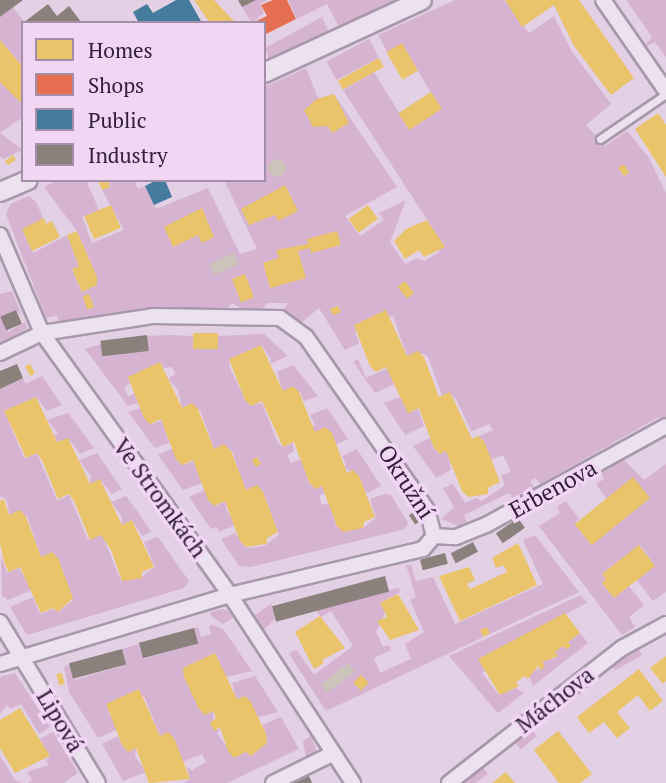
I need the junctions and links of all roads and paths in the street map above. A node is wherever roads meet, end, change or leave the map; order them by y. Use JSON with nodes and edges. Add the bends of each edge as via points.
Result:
{"nodes":[{"id":1,"x":422,"y":0,"type":"edge"},
{"id":2,"x":603,"y":0,"type":"edge"},
{"id":3,"x":266,"y":72,"type":"edge"},
{"id":4,"x":666,"y":92,"type":"edge"},
{"id":5,"x":600,"y":139,"type":"dead end"},
{"id":6,"x":22,"y":182,"type":"edge"},
{"id":7,"x":0,"y":192,"type":"edge"},
{"id":8,"x":0,"y":235,"type":"edge"},
{"id":9,"x":42,"y":333,"type":"junction"},
{"id":10,"x":0,"y":353,"type":"edge"},
{"id":11,"x":666,"y":426,"type":"edge"},
{"id":12,"x":434,"y":536,"type":"junction"},
{"id":13,"x":230,"y":595,"type":"junction"},
{"id":14,"x":0,"y":622,"type":"edge"},
{"id":15,"x":666,"y":624,"type":"edge"},
{"id":16,"x":22,"y":658,"type":"junction"},
{"id":17,"x":0,"y":664,"type":"edge"},
{"id":18,"x":332,"y":754,"type":"junction"},
{"id":19,"x":98,"y":783,"type":"edge"},
{"id":20,"x":273,"y":783,"type":"edge"},
{"id":21,"x":353,"y":783,"type":"edge"},
{"id":22,"x":449,"y":783,"type":"edge"}],
"edges":[{"from":1,"to":3,"type":"street"},
{"from":2,"to":4,"type":"street"},
{"from":4,"to":5,"type":"lane"},
{"from":6,"to":7,"type":"street"},
{"from":8,"to":9,"type":"street","name":"Ve Stromkách"},
{"from":9,"to":10,"type":"street","name":"Okružní"},
{"from":9,"to":12,"type":"street","name":"Okružní","via":[[153,316],[280,318],[306,337],[427,510]]},
{"from":9,"to":13,"type":"street","name":"Ve Stromkách"},
{"from":11,"to":12,"type":"street","name":"Erbenova","via":[[486,525],[456,537]]},
{"from":12,"to":13,"type":"street","name":"Okružní","via":[[423,549]]},
{"from":13,"to":16,"type":"street","name":"Okružní"},
{"from":13,"to":18,"type":"street","name":"Ve Stromkách"},
{"from":14,"to":16,"type":"street"},
{"from":15,"to":22,"type":"street","name":"Máchova","via":[[622,649]]},
{"from":16,"to":17,"type":"street","name":"Okružní"},
{"from":16,"to":19,"type":"street","name":"Lipová"},
{"from":18,"to":20,"type":"street"},
{"from":18,"to":21,"type":"street","name":"Ve Stromkách"}]}
